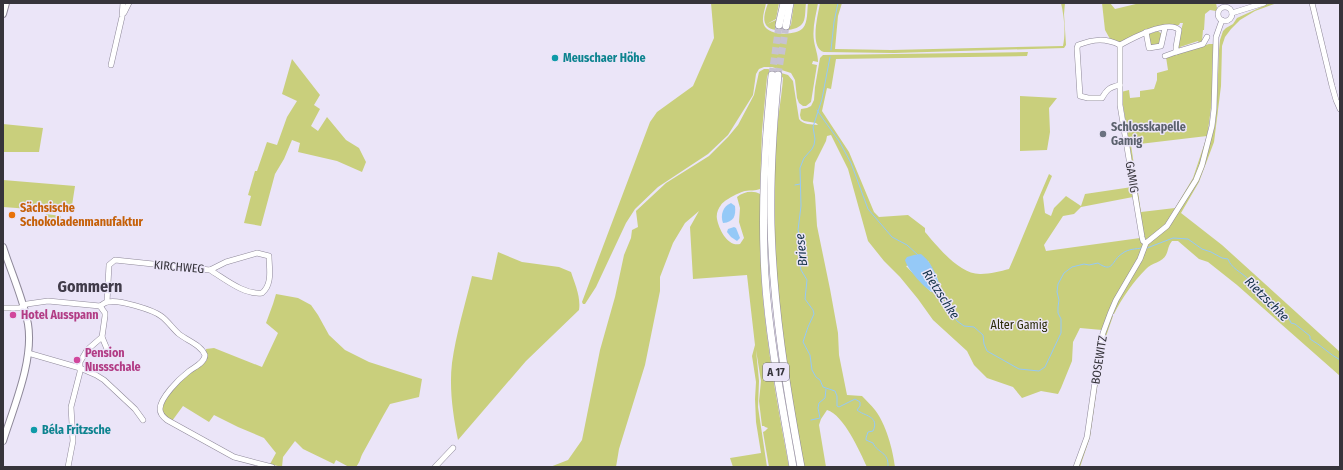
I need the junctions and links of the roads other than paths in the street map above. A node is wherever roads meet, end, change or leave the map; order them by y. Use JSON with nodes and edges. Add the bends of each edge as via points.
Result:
{"nodes":[{"id":1,"x":7,"y":3,"type":"edge"},
{"id":2,"x":123,"y":3,"type":"edge"},
{"id":3,"x":129,"y":3,"type":"edge"},
{"id":4,"x":784,"y":3,"type":"edge"},
{"id":5,"x":790,"y":3,"type":"edge"},
{"id":6,"x":1264,"y":3,"type":"edge"},
{"id":7,"x":1312,"y":3,"type":"edge"},
{"id":8,"x":1221,"y":5,"type":"edge"},
{"id":9,"x":1232,"y":13,"type":"junction"},
{"id":10,"x":3,"y":14,"type":"edge"},
{"id":11,"x":122,"y":17,"type":"junction"},
{"id":12,"x":1222,"y":20,"type":"junction"},
{"id":13,"x":1164,"y":28,"type":"junction"},
{"id":14,"x":1146,"y":32,"type":"junction"},
{"id":15,"x":1207,"y":37,"type":"dead end"},
{"id":16,"x":1120,"y":45,"type":"junction"},
{"id":17,"x":1176,"y":52,"type":"junction"},
{"id":18,"x":1165,"y":56,"type":"dead end"},
{"id":19,"x":111,"y":65,"type":"dead end"},
{"id":20,"x":1120,"y":85,"type":"junction"},
{"id":21,"x":1340,"y":109,"type":"edge"},
{"id":22,"x":1146,"y":243,"type":"junction"},
{"id":23,"x":3,"y":247,"type":"edge"},
{"id":24,"x":210,"y":270,"type":"junction"},
{"id":25,"x":107,"y":302,"type":"junction"},
{"id":26,"x":23,"y":306,"type":"junction"},
{"id":27,"x":100,"y":306,"type":"junction"},
{"id":28,"x":3,"y":308,"type":"edge"},
{"id":29,"x":102,"y":337,"type":"junction"},
{"id":30,"x":106,"y":352,"type":"dead end"},
{"id":31,"x":28,"y":353,"type":"junction"},
{"id":32,"x":80,"y":368,"type":"junction"},
{"id":33,"x":143,"y":420,"type":"dead end"},
{"id":34,"x":3,"y":441,"type":"edge"},
{"id":35,"x":453,"y":448,"type":"dead end"},
{"id":36,"x":68,"y":467,"type":"edge"},
{"id":37,"x":272,"y":467,"type":"edge"},
{"id":38,"x":434,"y":467,"type":"edge"},
{"id":39,"x":793,"y":467,"type":"edge"},
{"id":40,"x":801,"y":467,"type":"edge"},
{"id":41,"x":1076,"y":467,"type":"edge"}],
"edges":[{"from":1,"to":10,"type":"main road"},
{"from":2,"to":11,"type":"street"},
{"from":3,"to":11,"type":"street"},
{"from":4,"to":5,"type":"highway","via":[[782,26]]},
{"from":6,"to":9,"type":"street"},
{"from":7,"to":21,"type":"street"},
{"from":8,"to":9,"type":"street","via":[[1228,7]]},
{"from":8,"to":12,"type":"street","via":[[1218,14]]},
{"from":9,"to":12,"type":"street","via":[[1228,20]]},
{"from":11,"to":19,"type":"street"},
{"from":12,"to":22,"type":"street","via":[[1216,37],[1212,126],[1202,165],[1196,180],[1167,226]]},
{"from":13,"to":14,"type":"street"},
{"from":13,"to":14,"type":"street","via":[[1161,46],[1149,48]]},
{"from":13,"to":17,"type":"street","via":[[1177,27],[1179,30]]},
{"from":14,"to":16,"type":"street"},
{"from":15,"to":17,"type":"street","via":[[1203,44]]},
{"from":16,"to":20,"type":"street","name":"GAMIG"},
{"from":16,"to":20,"type":"street","via":[[1106,40],[1084,43],[1077,48],[1080,96],[1102,98],[1110,86]]},
{"from":17,"to":18,"type":"street"},
{"from":20,"to":22,"type":"street","name":"GAMIG","via":[[1120,105],[1132,181],[1142,237]]},
{"from":22,"to":41,"type":"street","name":"BOSEWITZ","via":[[1140,259],[1116,300],[1103,333],[1087,437]]},
{"from":23,"to":26,"type":"main road"},
{"from":24,"to":24,"type":"street","name":"KIRCHWEG","via":[[241,289],[262,292],[269,283],[269,256],[257,254],[226,262]]},
{"from":24,"to":25,"type":"street","name":"KIRCHWEG","via":[[113,261],[109,265]]},
{"from":25,"to":27,"type":"street"},
{"from":25,"to":37,"type":"street","via":[[130,305],[156,313],[204,352],[204,361],[184,376],[165,398],[160,410],[164,418],[234,457]]},
{"from":26,"to":27,"type":"street","via":[[48,301]]},
{"from":26,"to":28,"type":"street"},
{"from":26,"to":31,"type":"main road","via":[[28,323]]},
{"from":27,"to":29,"type":"street","via":[[105,313]]},
{"from":29,"to":30,"type":"street"},
{"from":29,"to":32,"type":"street","via":[[85,353]]},
{"from":31,"to":32,"type":"street"},
{"from":31,"to":34,"type":"main road"},
{"from":32,"to":33,"type":"street","via":[[93,372],[104,380]]},
{"from":32,"to":36,"type":"street","via":[[71,407],[73,441]]},
{"from":35,"to":38,"type":"street"},
{"from":39,"to":40,"type":"highway","number":"A 17","via":[[769,320],[765,269],[764,192],[767,128],[775,75],[770,200],[772,251],[783,360]]}]}
